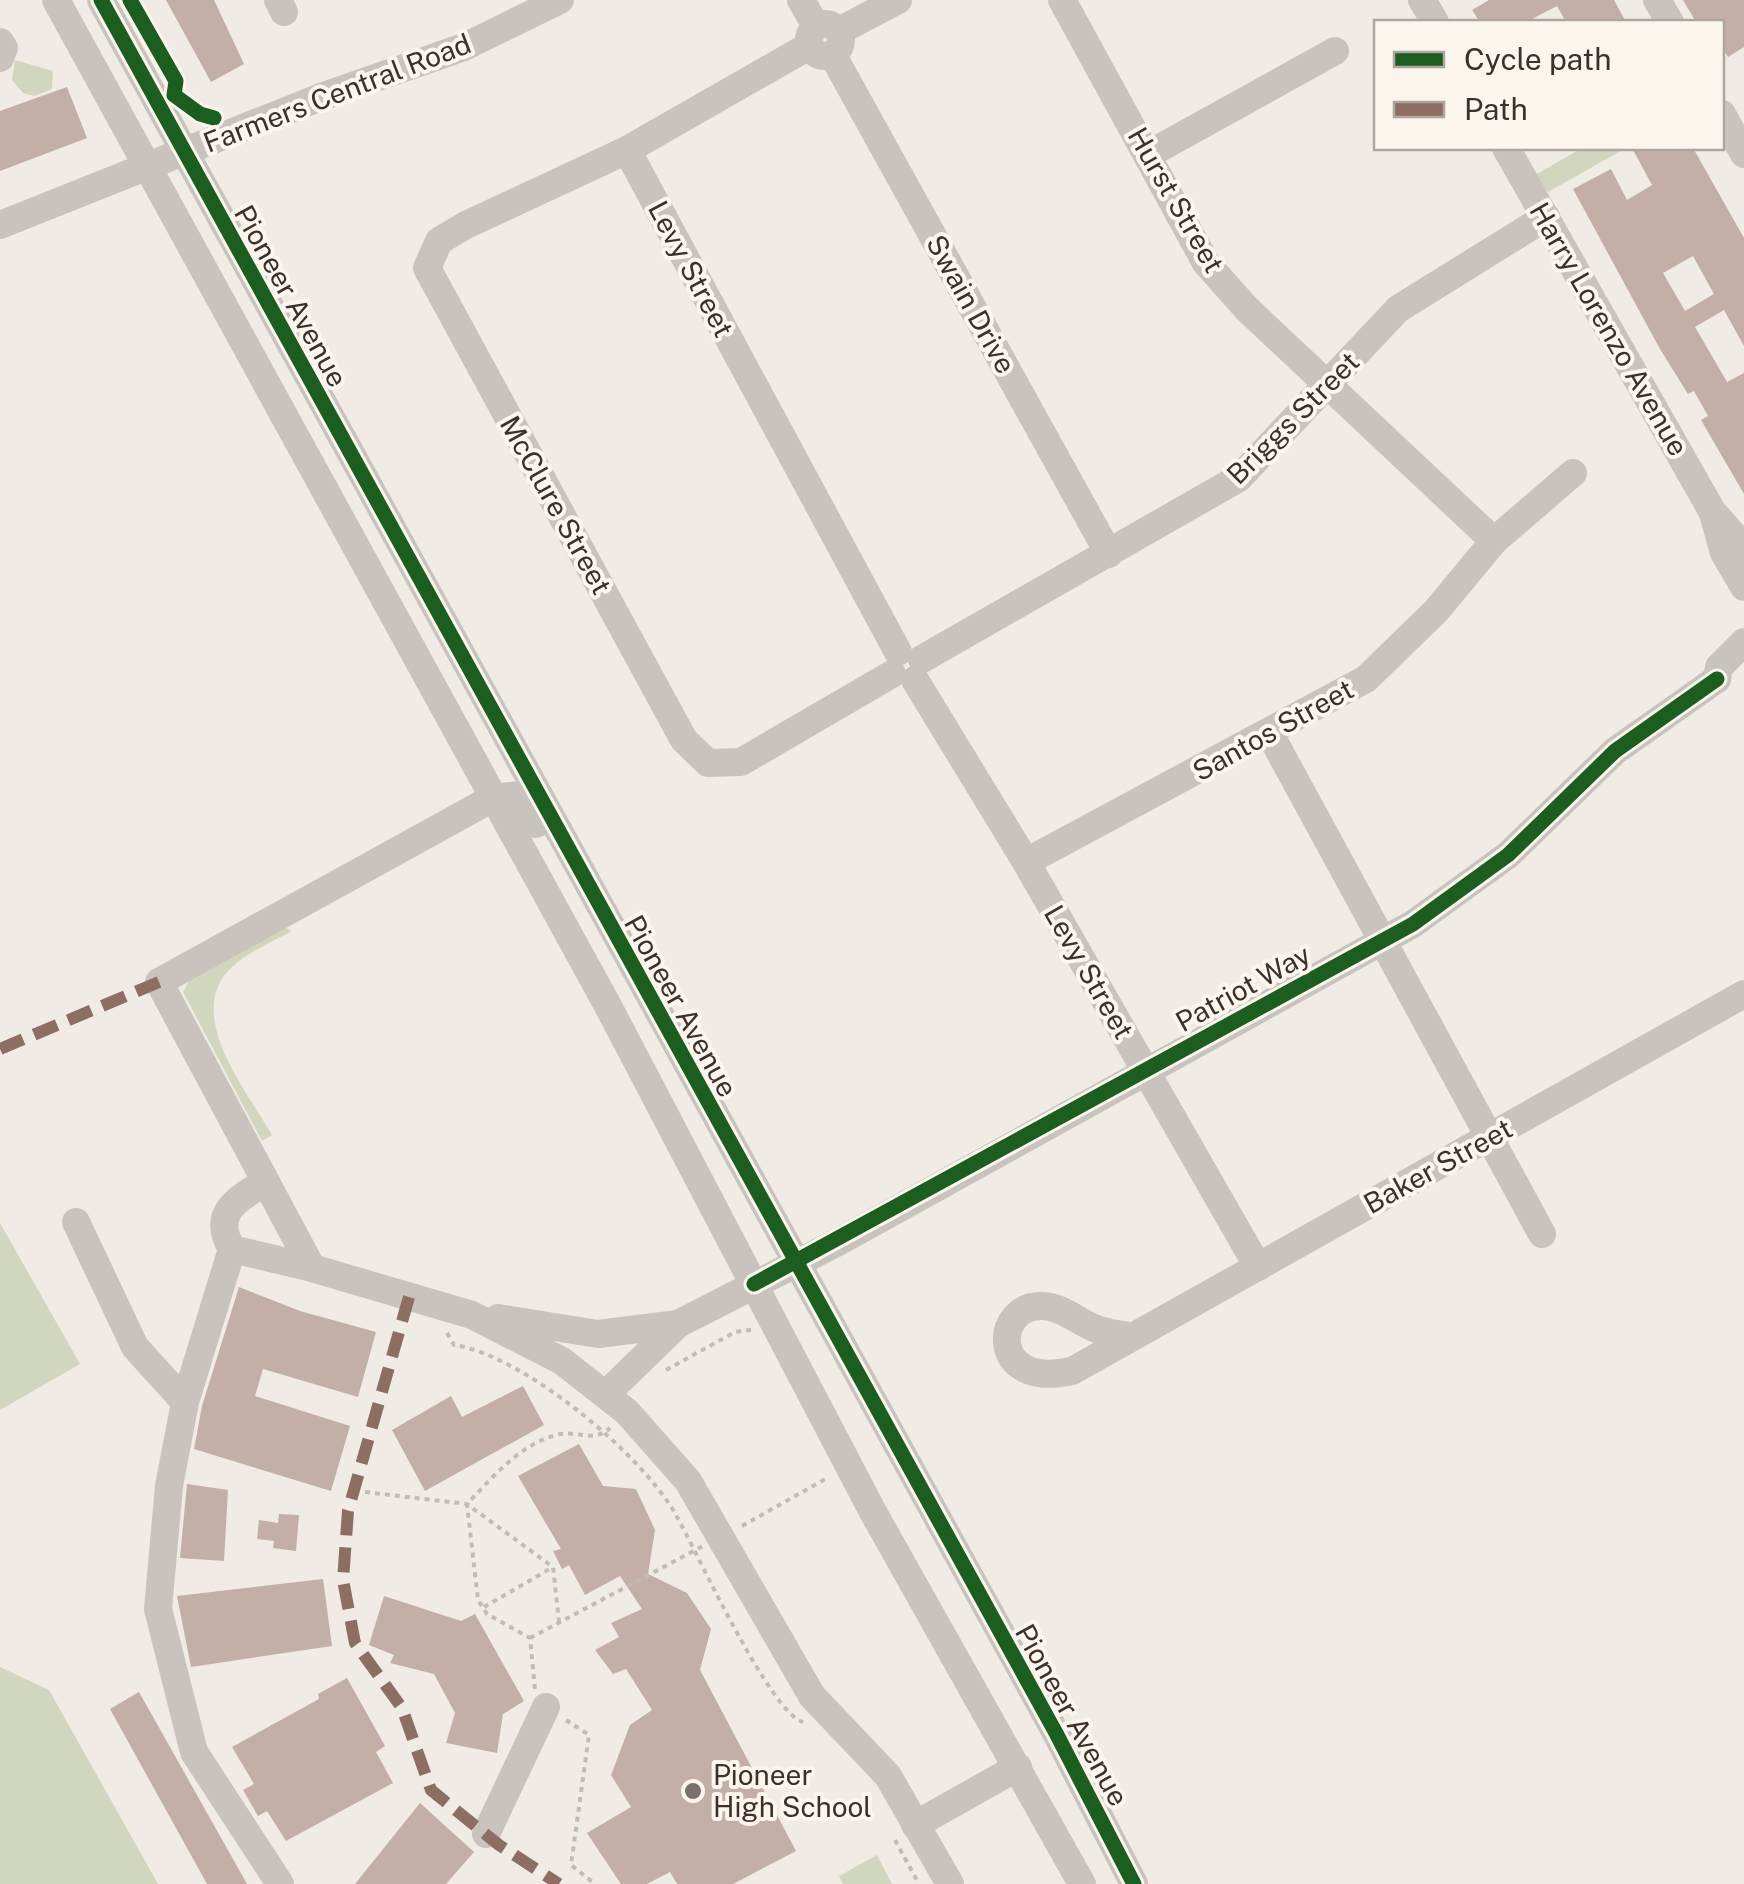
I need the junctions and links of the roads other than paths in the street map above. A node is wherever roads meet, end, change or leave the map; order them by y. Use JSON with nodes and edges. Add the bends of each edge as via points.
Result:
{"nodes":[{"id":1,"x":56,"y":0,"type":"edge"},
{"id":2,"x":100,"y":0,"type":"edge"},
{"id":3,"x":801,"y":0,"type":"edge"},
{"id":4,"x":898,"y":0,"type":"edge"},
{"id":5,"x":1062,"y":0,"type":"edge"},
{"id":6,"x":550,"y":2,"type":"edge"},
{"id":7,"x":824,"y":40,"type":"junction"},
{"id":8,"x":0,"y":42,"type":"edge"},
{"id":9,"x":1335,"y":51,"type":"dead end"},
{"id":10,"x":0,"y":58,"type":"edge"},
{"id":11,"x":1724,"y":118,"type":"edge"},
{"id":12,"x":627,"y":150,"type":"junction"},
{"id":13,"x":1507,"y":150,"type":"edge"},
{"id":14,"x":184,"y":152,"type":"junction"},
{"id":15,"x":1149,"y":154,"type":"junction"},
{"id":16,"x":1744,"y":154,"type":"edge"},
{"id":17,"x":148,"y":166,"type":"junction"},
{"id":18,"x":1546,"y":218,"type":"junction"},
{"id":19,"x":0,"y":225,"type":"edge"},
{"id":20,"x":1331,"y":384,"type":"junction"},
{"id":21,"x":1573,"y":473,"type":"dead end"},
{"id":22,"x":1712,"y":511,"type":"junction"},
{"id":23,"x":1494,"y":541,"type":"junction"},
{"id":24,"x":1744,"y":548,"type":"edge"},
{"id":25,"x":1109,"y":554,"type":"junction"},
{"id":26,"x":1744,"y":587,"type":"edge"},
{"id":27,"x":1744,"y":642,"type":"edge"},
{"id":28,"x":907,"y":666,"type":"junction"},
{"id":29,"x":1730,"y":678,"type":"edge"},
{"id":30,"x":1270,"y":734,"type":"junction"},
{"id":31,"x":493,"y":798,"type":"junction"},
{"id":32,"x":1026,"y":862,"type":"junction"},
{"id":33,"x":592,"y":897,"type":"junction"},
{"id":34,"x":1384,"y":940,"type":"junction"},
{"id":35,"x":1744,"y":994,"type":"edge"},
{"id":36,"x":1145,"y":1070,"type":"junction"},
{"id":37,"x":1488,"y":1138,"type":"junction"},
{"id":38,"x":266,"y":1182,"type":"junction"},
{"id":39,"x":76,"y":1222,"type":"dead end"},
{"id":40,"x":1542,"y":1234,"type":"dead end"},
{"id":41,"x":232,"y":1250,"type":"junction"},
{"id":42,"x":794,"y":1265,"type":"junction"},
{"id":43,"x":1258,"y":1266,"type":"junction"},
{"id":44,"x":312,"y":1268,"type":"junction"},
{"id":45,"x":754,"y":1284,"type":"junction"},
{"id":46,"x":472,"y":1315,"type":"junction"},
{"id":47,"x":678,"y":1324,"type":"junction"},
{"id":48,"x":1132,"y":1337,"type":"dead end"},
{"id":49,"x":184,"y":1402,"type":"junction"},
{"id":50,"x":617,"y":1402,"type":"junction"},
{"id":51,"x":546,"y":1707,"type":"road end"},
{"id":52,"x":1018,"y":1767,"type":"junction"},
{"id":53,"x":904,"y":1829,"type":"junction"},
{"id":54,"x":486,"y":1834,"type":"dead end"},
{"id":55,"x":280,"y":1884,"type":"edge"},
{"id":56,"x":950,"y":1884,"type":"edge"},
{"id":57,"x":1082,"y":1884,"type":"edge"},
{"id":58,"x":1134,"y":1884,"type":"edge"}],
"edges":[{"from":1,"to":17,"type":"street"},
{"from":2,"to":14,"type":"street","name":"Pioneer Avenue"},
{"from":3,"to":7,"type":"street","name":"Swain Drive"},
{"from":4,"to":7,"type":"street"},
{"from":5,"to":15,"type":"street","name":"Hurst Street"},
{"from":6,"to":14,"type":"street","name":"Farmers Central Road","via":[[464,47]]},
{"from":7,"to":12,"type":"street"},
{"from":7,"to":25,"type":"street","name":"Swain Drive"},
{"from":8,"to":10,"type":"street"},
{"from":9,"to":15,"type":"street"},
{"from":11,"to":16,"type":"street"},
{"from":12,"to":28,"type":"street","name":"Levy Street"},
{"from":12,"to":28,"type":"street","name":"McClure Street","via":[[466,225],[439,242],[427,268],[684,740],[708,763],[740,762]]},
{"from":13,"to":18,"type":"street","name":"Harry Lorenzo Avenue"},
{"from":14,"to":17,"type":"street","name":"Farmers Central Road"},
{"from":14,"to":33,"type":"street","name":"Pioneer Avenue"},
{"from":15,"to":20,"type":"street","name":"Hurst Street","via":[[1206,263],[1247,310]]},
{"from":17,"to":19,"type":"street","name":"Farmers Central Road"},
{"from":17,"to":31,"type":"street"},
{"from":18,"to":20,"type":"street","name":"Briggs Street","via":[[1398,308]]},
{"from":18,"to":22,"type":"street","name":"Harry Lorenzo Avenue"},
{"from":20,"to":23,"type":"street","name":"Hurst Street"},
{"from":20,"to":25,"type":"street","name":"Briggs Street","via":[[1239,478]]},
{"from":21,"to":23,"type":"street","name":"Santos Street"},
{"from":22,"to":24,"type":"street","name":"Harry Lorenzo Avenue"},
{"from":22,"to":26,"type":"street","name":"Harry Lorenzo Avenue","via":[[1724,553]]},
{"from":23,"to":30,"type":"street","name":"Santos Street","via":[[1436,612],[1366,679]]},
{"from":25,"to":28,"type":"street","name":"Briggs Street"},
{"from":27,"to":29,"type":"street","name":"Patriot Way","via":[[1719,667]]},
{"from":28,"to":32,"type":"street","name":"Levy Street"},
{"from":29,"to":34,"type":"street","name":"Patriot Way","via":[[1615,751],[1508,855]]},
{"from":30,"to":32,"type":"street","name":"Santos Street"},
{"from":30,"to":34,"type":"street"},
{"from":31,"to":33,"type":"street","via":[[520,795],[572,889]]},
{"from":31,"to":38,"type":"street","via":[[159,982]]},
{"from":31,"to":45,"type":"street"},
{"from":32,"to":36,"type":"street","name":"Levy Street"},
{"from":33,"to":42,"type":"street","name":"Pioneer Avenue"},
{"from":34,"to":36,"type":"street","name":"Patriot Way"},
{"from":34,"to":37,"type":"street"},
{"from":35,"to":37,"type":"street","name":"Baker Street"},
{"from":36,"to":42,"type":"street","name":"Patriot Way"},
{"from":36,"to":43,"type":"street","name":"Levy Street"},
{"from":37,"to":40,"type":"street"},
{"from":37,"to":43,"type":"street","name":"Baker Street"},
{"from":38,"to":41,"type":"street","via":[[235,1199],[224,1214],[222,1233]]},
{"from":38,"to":44,"type":"street"},
{"from":39,"to":49,"type":"street","via":[[135,1347]]},
{"from":41,"to":44,"type":"street"},
{"from":41,"to":49,"type":"street"},
{"from":42,"to":45,"type":"street","name":"Patriot Way"},
{"from":42,"to":58,"type":"street","name":"Pioneer Avenue"},
{"from":43,"to":48,"type":"street","name":"Baker Street"},
{"from":44,"to":46,"type":"street"},
{"from":45,"to":47,"type":"street","name":"Patriot Way"},
{"from":45,"to":52,"type":"street"},
{"from":46,"to":47,"type":"street","via":[[598,1334]]},
{"from":46,"to":50,"type":"street","via":[[530,1342]]},
{"from":47,"to":50,"type":"street"},
{"from":49,"to":55,"type":"street","via":[[158,1609],[194,1752]]},
{"from":50,"to":53,"type":"street","via":[[726,1529],[812,1696],[888,1776]]},
{"from":51,"to":54,"type":"street"},
{"from":52,"to":53,"type":"street"},
{"from":52,"to":57,"type":"street"},
{"from":53,"to":56,"type":"street"}]}
